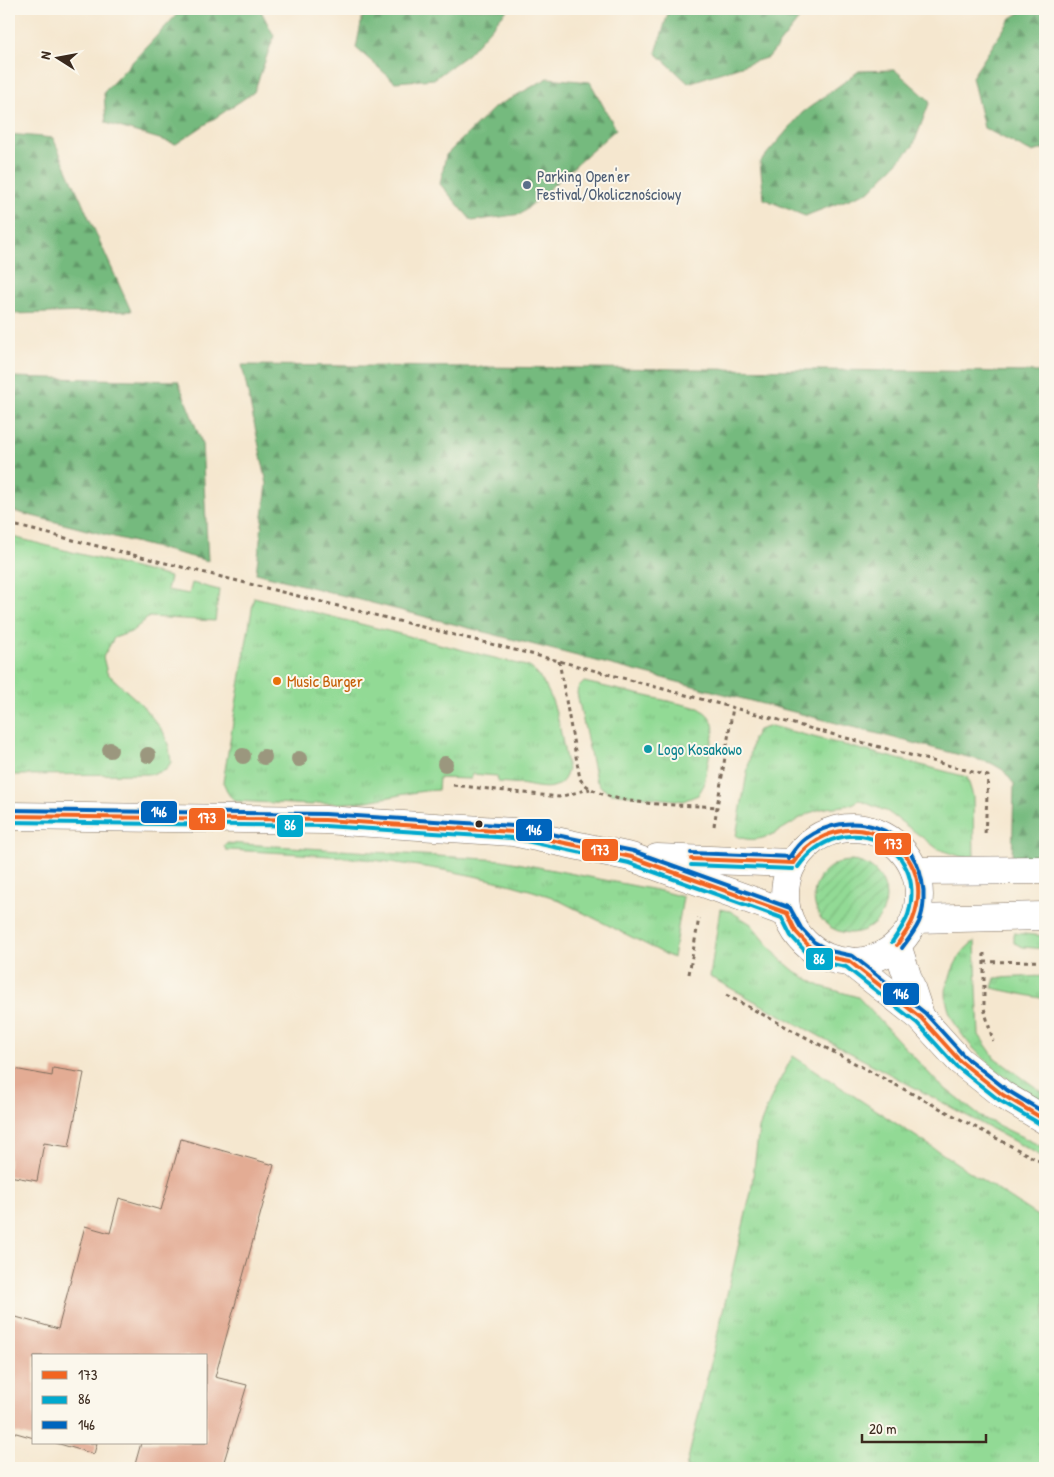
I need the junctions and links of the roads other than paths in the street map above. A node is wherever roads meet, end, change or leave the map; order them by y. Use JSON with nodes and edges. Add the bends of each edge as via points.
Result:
{"nodes":[{"id":1,"x":9,"y":816,"type":"edge"},
{"id":2,"x":631,"y":857,"type":"junction"},
{"id":3,"x":793,"y":863,"type":"junction"},
{"id":4,"x":1045,"y":870,"type":"edge"},
{"id":5,"x":915,"y":871,"type":"junction"},
{"id":6,"x":787,"y":913,"type":"junction"},
{"id":7,"x":1045,"y":916,"type":"edge"},
{"id":8,"x":915,"y":919,"type":"junction"},
{"id":9,"x":897,"y":945,"type":"junction"},
{"id":10,"x":849,"y":961,"type":"junction"},
{"id":11,"x":921,"y":1018,"type":"junction"},
{"id":12,"x":1045,"y":1120,"type":"edge"}],
"edges":[{"from":1,"to":2,"type":"main road","via":[[324,820],[438,826],[513,832]]},
{"from":2,"to":3,"type":"main road"},
{"from":2,"to":6,"type":"main road"},
{"from":3,"to":5,"type":"main road","via":[[809,843],[831,831],[856,828],[881,834],[902,849]]},
{"from":3,"to":6,"type":"main road","via":[[785,887]]},
{"from":4,"to":5,"type":"main road"},
{"from":5,"to":8,"type":"main road","via":[[919,887]]},
{"from":6,"to":10,"type":"main road","via":[[796,932],[810,947],[828,957]]},
{"from":7,"to":8,"type":"main road"},
{"from":8,"to":9,"type":"main road"},
{"from":9,"to":10,"type":"main road","via":[[866,960]]},
{"from":9,"to":11,"type":"main road"},
{"from":10,"to":11,"type":"main road"},
{"from":11,"to":12,"type":"main road","via":[[960,1062],[1003,1096]]}]}
